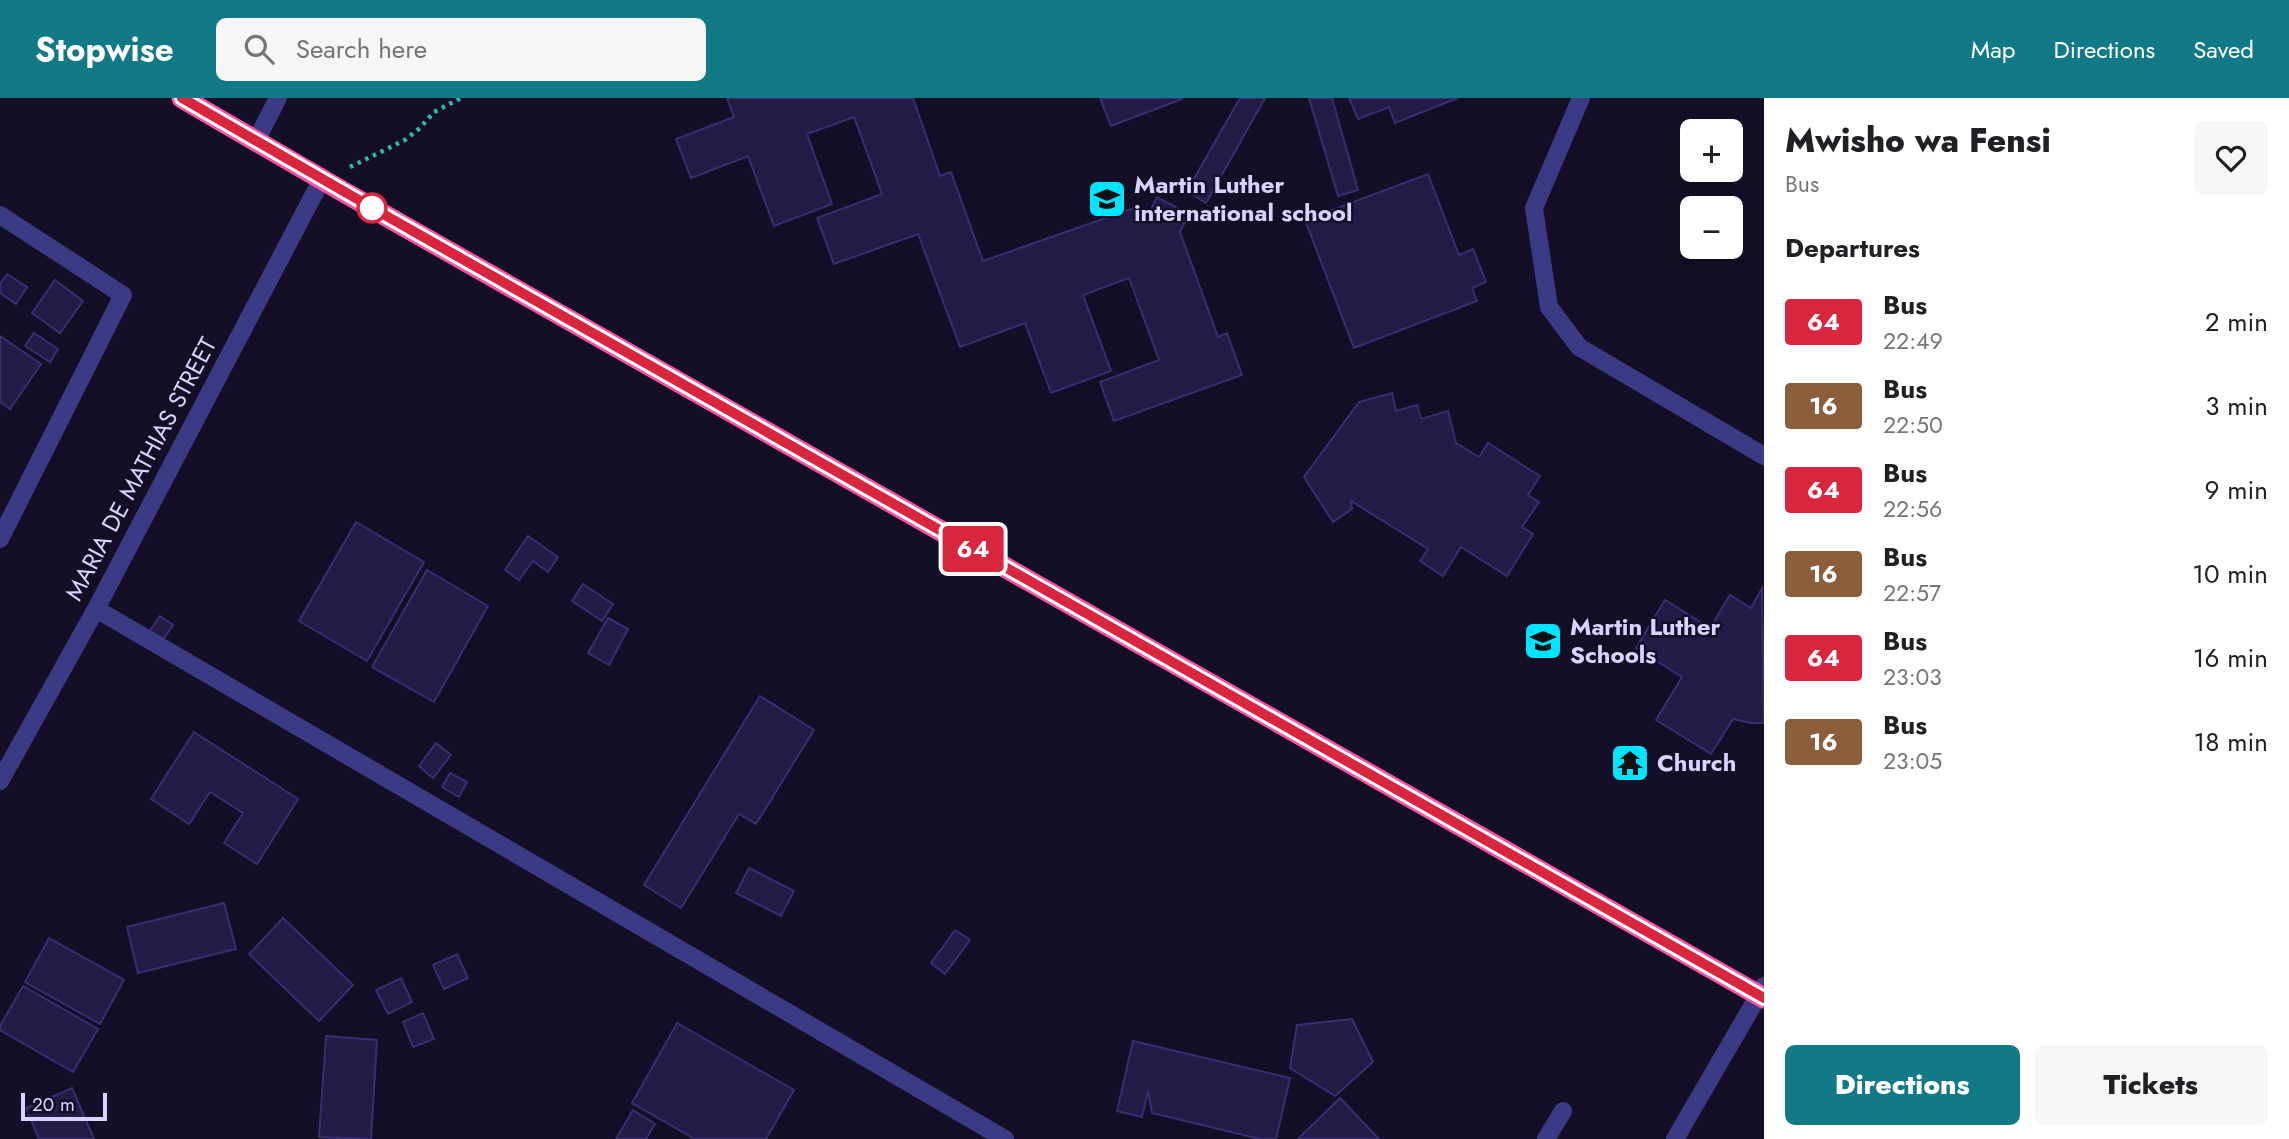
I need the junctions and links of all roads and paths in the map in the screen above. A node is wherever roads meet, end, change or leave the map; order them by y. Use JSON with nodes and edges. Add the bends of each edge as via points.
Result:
{"nodes":[{"id":1,"x":182,"y":98,"type":"edge"},
{"id":2,"x":278,"y":98,"type":"edge"},
{"id":3,"x":461,"y":98,"type":"edge"},
{"id":4,"x":1581,"y":98,"type":"edge"},
{"id":5,"x":256,"y":141,"type":"junction"},
{"id":6,"x":322,"y":179,"type":"junction"},
{"id":7,"x":0,"y":215,"type":"edge"},
{"id":8,"x":1764,"y":456,"type":"edge"},
{"id":9,"x":0,"y":538,"type":"edge"},
{"id":10,"x":96,"y":608,"type":"junction"},
{"id":11,"x":0,"y":781,"type":"edge"},
{"id":12,"x":1762,"y":993,"type":"edge"},
{"id":13,"x":1563,"y":1111,"type":"dead end"},
{"id":14,"x":1005,"y":1139,"type":"edge"},
{"id":15,"x":1546,"y":1139,"type":"edge"},
{"id":16,"x":1675,"y":1139,"type":"edge"}],
"edges":[{"from":1,"to":5,"type":"highway"},
{"from":2,"to":5,"type":"street"},
{"from":3,"to":6,"type":"path","via":[[434,112],[405,140]]},
{"from":4,"to":8,"type":"street","via":[[1534,208],[1549,307],[1579,347]]},
{"from":5,"to":6,"type":"highway"},
{"from":6,"to":10,"type":"street","name":"MARIA DE MATHIAS STREET"},
{"from":6,"to":12,"type":"highway"},
{"from":7,"to":9,"type":"street","via":[[123,295]]},
{"from":10,"to":11,"type":"street","name":"MARIA DE MATHIAS STREET"},
{"from":10,"to":14,"type":"street"},
{"from":12,"to":16,"type":"street"},
{"from":13,"to":15,"type":"street"}]}
